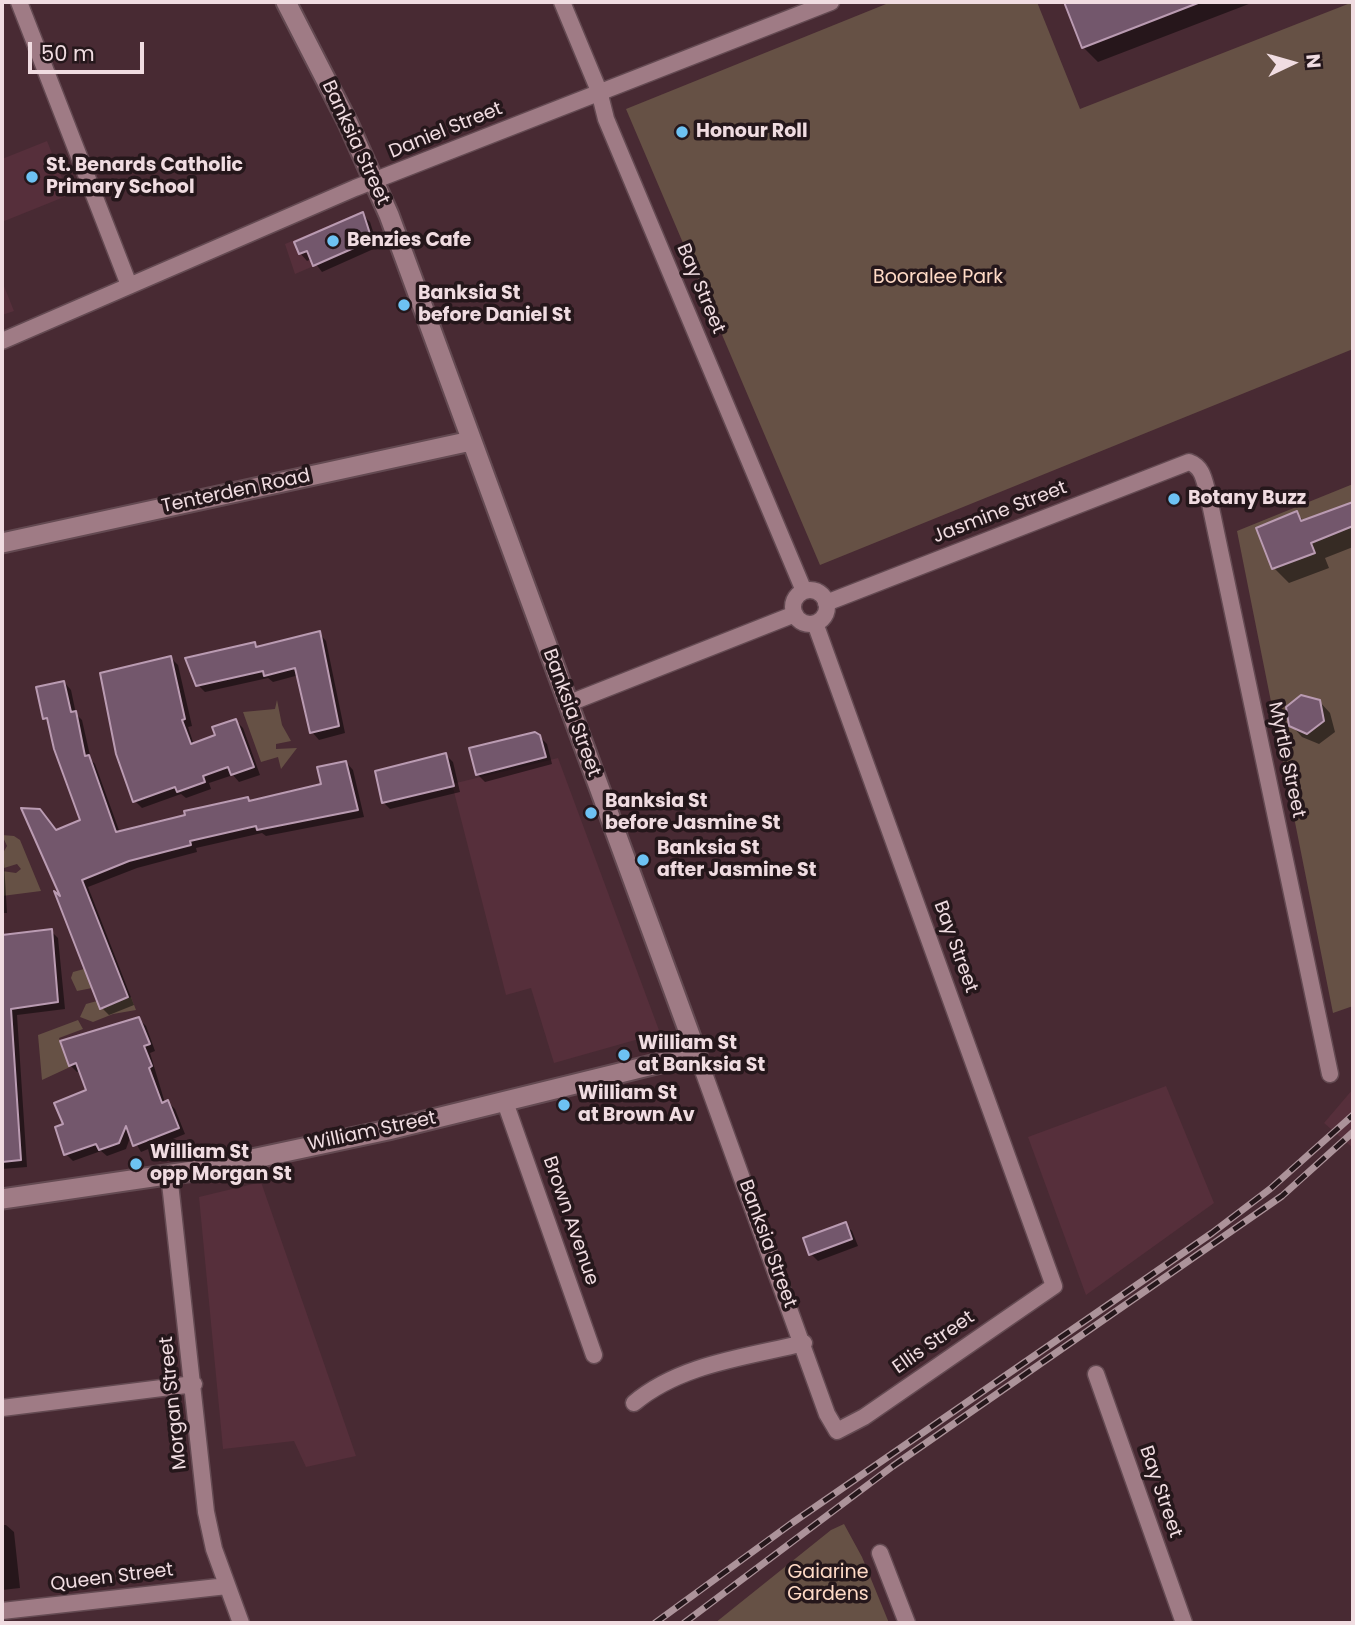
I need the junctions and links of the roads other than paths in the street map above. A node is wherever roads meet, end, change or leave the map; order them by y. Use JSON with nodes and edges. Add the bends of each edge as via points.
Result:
{"nodes":[{"id":1,"x":19,"y":2,"type":"edge"},
{"id":2,"x":286,"y":2,"type":"edge"},
{"id":3,"x":562,"y":2,"type":"edge"},
{"id":4,"x":831,"y":2,"type":"edge"},
{"id":5,"x":599,"y":91,"type":"junction"},
{"id":6,"x":375,"y":181,"type":"junction"},
{"id":7,"x":128,"y":285,"type":"junction"},
{"id":8,"x":2,"y":341,"type":"edge"},
{"id":9,"x":471,"y":441,"type":"junction"},
{"id":10,"x":1189,"y":462,"type":"joint"},
{"id":11,"x":2,"y":543,"type":"edge"},
{"id":12,"x":804,"y":591,"type":"junction"},
{"id":13,"x":826,"y":603,"type":"junction"},
{"id":14,"x":795,"y":614,"type":"junction"},
{"id":15,"x":815,"y":623,"type":"junction"},
{"id":16,"x":567,"y":704,"type":"junction"},
{"id":17,"x":697,"y":1054,"type":"junction"},
{"id":18,"x":1331,"y":1074,"type":"dead end"},
{"id":19,"x":505,"y":1102,"type":"junction"},
{"id":20,"x":169,"y":1174,"type":"junction"},
{"id":21,"x":2,"y":1199,"type":"edge"},
{"id":22,"x":1054,"y":1286,"type":"joint"},
{"id":23,"x":804,"y":1343,"type":"junction"},
{"id":24,"x":594,"y":1355,"type":"dead end"},
{"id":25,"x":1096,"y":1374,"type":"dead end"},
{"id":26,"x":194,"y":1384,"type":"junction"},
{"id":27,"x":634,"y":1402,"type":"dead end"},
{"id":28,"x":2,"y":1408,"type":"edge"},
{"id":29,"x":838,"y":1431,"type":"joint"},
{"id":30,"x":880,"y":1553,"type":"dead end"},
{"id":31,"x":227,"y":1586,"type":"junction"},
{"id":32,"x":2,"y":1611,"type":"edge"},
{"id":33,"x":241,"y":1623,"type":"edge"},
{"id":34,"x":907,"y":1623,"type":"edge"},
{"id":35,"x":1184,"y":1623,"type":"edge"}],
"edges":[{"from":1,"to":7,"type":"street"},
{"from":2,"to":6,"type":"street","name":"Banksia Street"},
{"from":3,"to":5,"type":"street","name":"Bay Street"},
{"from":4,"to":5,"type":"street","name":"Daniel Street"},
{"from":5,"to":6,"type":"street","name":"Daniel Street"},
{"from":5,"to":12,"type":"street","name":"Bay Street","via":[[606,119]]},
{"from":6,"to":7,"type":"street","name":"Daniel Street"},
{"from":6,"to":9,"type":"street","name":"Banksia Street"},
{"from":7,"to":8,"type":"street","name":"Daniel Street"},
{"from":9,"to":11,"type":"street","name":"Tenterden Road"},
{"from":9,"to":16,"type":"street","name":"Banksia Street"},
{"from":10,"to":13,"type":"street","name":"Jasmine Street"},
{"from":10,"to":18,"type":"street","name":"Myrtle Street","via":[[1201,470],[1208,494]]},
{"from":12,"to":13,"type":"street","via":[[816,591]]},
{"from":12,"to":14,"type":"street","via":[[794,601]]},
{"from":13,"to":15,"type":"street","via":[[825,615]]},
{"from":14,"to":15,"type":"street","via":[[803,622]]},
{"from":14,"to":16,"type":"street"},
{"from":15,"to":22,"type":"street","name":"Bay Street"},
{"from":16,"to":17,"type":"street","name":"Banksia Street"},
{"from":17,"to":19,"type":"street","name":"William Street"},
{"from":17,"to":23,"type":"street","name":"Banksia Street"},
{"from":19,"to":20,"type":"street","name":"William Street"},
{"from":19,"to":24,"type":"street","name":"Brown Avenue"},
{"from":20,"to":21,"type":"street","name":"William Street"},
{"from":20,"to":26,"type":"street","name":"Morgan Street"},
{"from":22,"to":29,"type":"street","name":"Ellis Street"},
{"from":23,"to":27,"type":"street","via":[[707,1366],[653,1386]]},
{"from":23,"to":29,"type":"street","name":"Banksia Street","via":[[827,1414]]},
{"from":25,"to":35,"type":"street","name":"Bay Street"},
{"from":26,"to":28,"type":"street"},
{"from":26,"to":31,"type":"street","name":"Morgan Street","via":[[206,1512]]},
{"from":30,"to":34,"type":"street"},
{"from":31,"to":32,"type":"street","name":"Queen Street"},
{"from":31,"to":33,"type":"street","name":"Morgan Street"}]}
